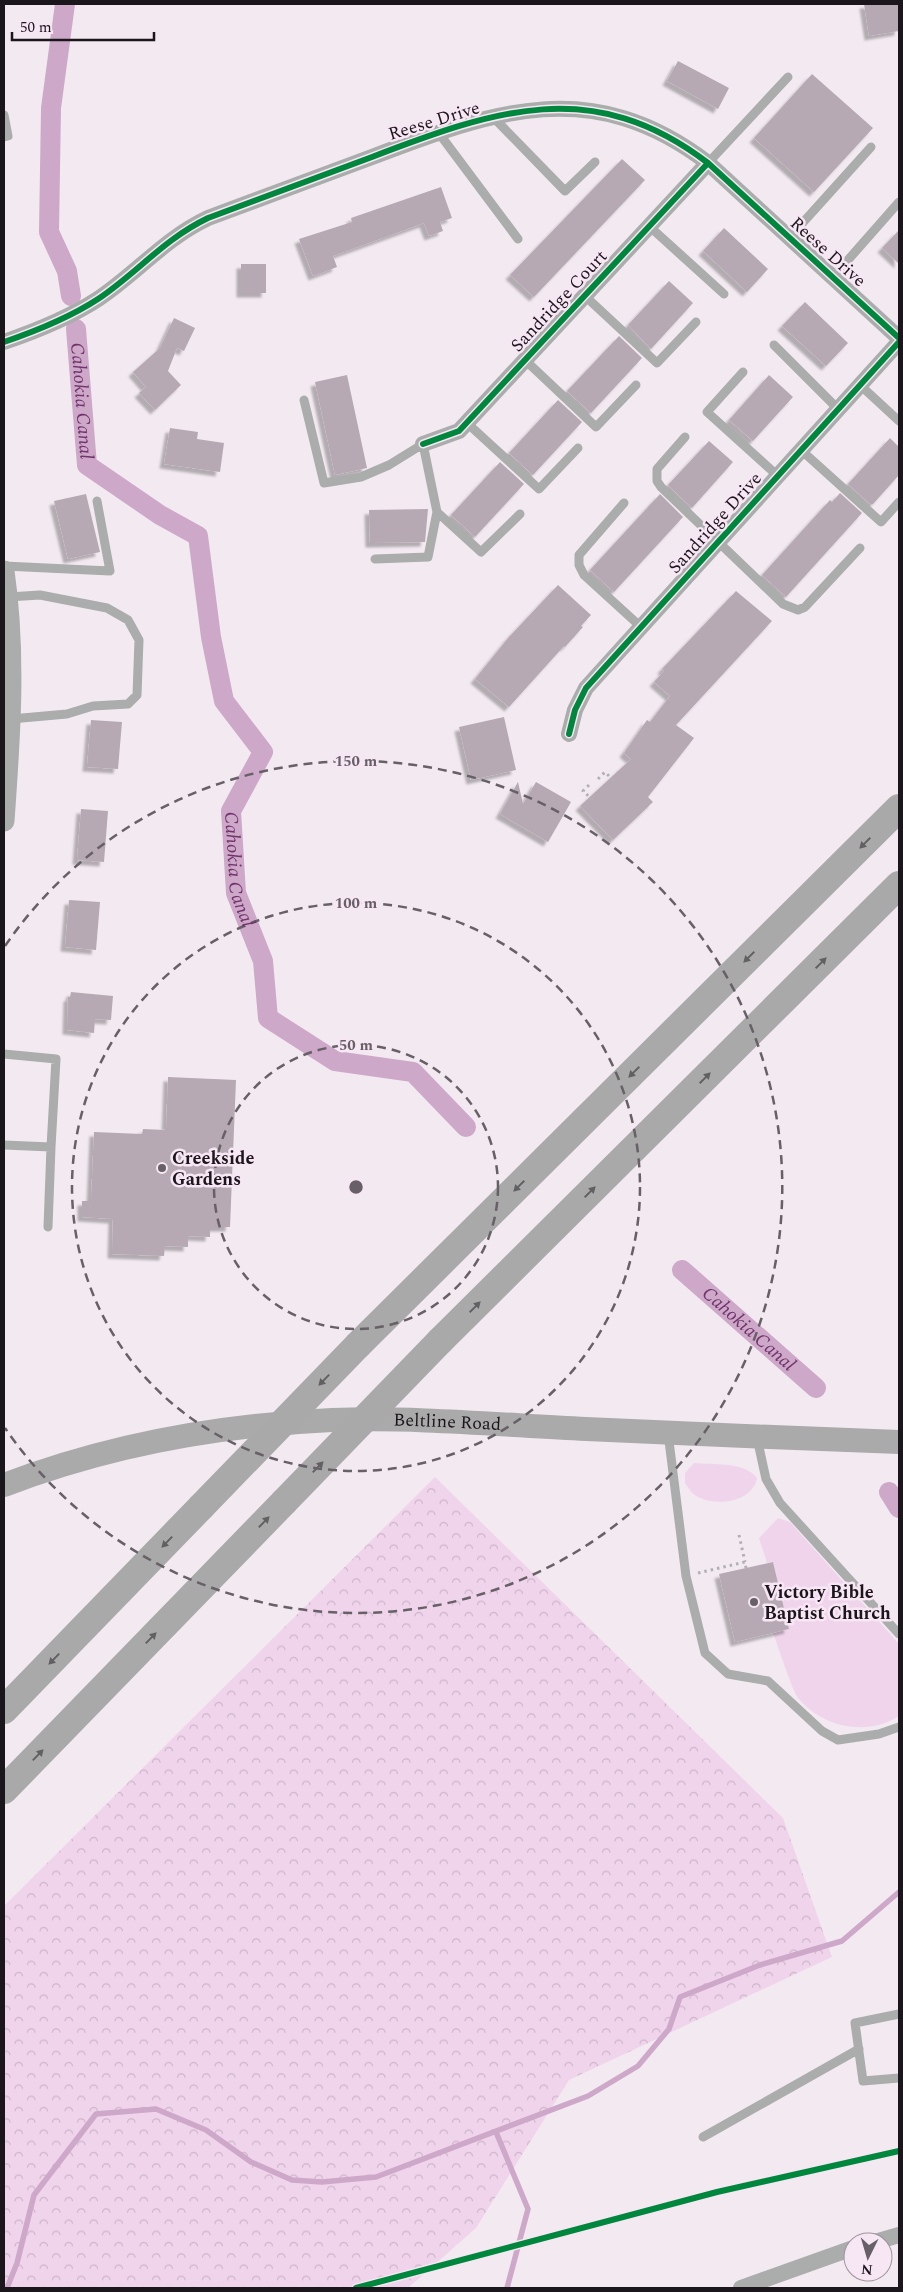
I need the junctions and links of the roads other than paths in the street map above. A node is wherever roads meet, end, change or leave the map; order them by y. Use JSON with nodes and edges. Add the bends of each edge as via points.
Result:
{"nodes":[{"id":1,"x":788,"y":77,"type":"dead end"},
{"id":2,"x":4,"y":115,"type":"edge"},
{"id":3,"x":494,"y":118,"type":"junction"},
{"id":4,"x":438,"y":132,"type":"junction"},
{"id":5,"x":4,"y":137,"type":"edge"},
{"id":6,"x":871,"y":147,"type":"dead end"},
{"id":7,"x":595,"y":162,"type":"dead end"},
{"id":8,"x":708,"y":163,"type":"junction"},
{"id":9,"x":899,"y":202,"type":"edge"},
{"id":10,"x":650,"y":226,"type":"junction"},
{"id":11,"x":789,"y":238,"type":"junction"},
{"id":12,"x":518,"y":239,"type":"dead end"},
{"id":13,"x":833,"y":278,"type":"junction"},
{"id":14,"x":724,"y":294,"type":"dead end"},
{"id":15,"x":585,"y":296,"type":"junction"},
{"id":16,"x":696,"y":322,"type":"dead end"},
{"id":17,"x":899,"y":340,"type":"edge"},
{"id":18,"x":4,"y":342,"type":"edge"},
{"id":19,"x":774,"y":345,"type":"dead end"},
{"id":20,"x":524,"y":360,"type":"junction"},
{"id":21,"x":743,"y":372,"type":"dead end"},
{"id":22,"x":636,"y":385,"type":"dead end"},
{"id":23,"x":860,"y":385,"type":"junction"},
{"id":24,"x":304,"y":400,"type":"dead end"},
{"id":25,"x":838,"y":409,"type":"junction"},
{"id":26,"x":899,"y":421,"type":"edge"},
{"id":27,"x":467,"y":423,"type":"junction"},
{"id":28,"x":685,"y":437,"type":"dead end"},
{"id":29,"x":423,"y":444,"type":"junction"},
{"id":30,"x":578,"y":448,"type":"dead end"},
{"id":31,"x":801,"y":450,"type":"junction"},
{"id":32,"x":778,"y":476,"type":"junction"},
{"id":33,"x":97,"y":501,"type":"dead end"},
{"id":34,"x":899,"y":502,"type":"edge"},
{"id":35,"x":624,"y":503,"type":"dead end"},
{"id":36,"x":437,"y":512,"type":"junction"},
{"id":37,"x":520,"y":514,"type":"dead end"},
{"id":38,"x":718,"y":542,"type":"junction"},
{"id":39,"x":860,"y":548,"type":"dead end"},
{"id":40,"x":375,"y":559,"type":"dead end"},
{"id":41,"x":4,"y":566,"type":"edge"},
{"id":42,"x":4,"y":571,"type":"edge"},
{"id":43,"x":8,"y":597,"type":"junction"},
{"id":44,"x":641,"y":627,"type":"junction"},
{"id":45,"x":9,"y":725,"type":"edge"},
{"id":46,"x":568,"y":734,"type":"dead end"},
{"id":47,"x":899,"y":808,"type":"edge"},
{"id":48,"x":4,"y":821,"type":"edge"},
{"id":49,"x":899,"y":885,"type":"edge"},
{"id":50,"x":4,"y":1054,"type":"edge"},
{"id":51,"x":4,"y":1145,"type":"edge"},
{"id":52,"x":51,"y":1147,"type":"junction"},
{"id":53,"x":48,"y":1227,"type":"dead end"},
{"id":54,"x":668,"y":1433,"type":"junction"},
{"id":55,"x":756,"y":1436,"type":"junction"},
{"id":56,"x":899,"y":1442,"type":"edge"},
{"id":57,"x":4,"y":1485,"type":"edge"},
{"id":58,"x":899,"y":1634,"type":"edge"},
{"id":59,"x":4,"y":1710,"type":"edge"},
{"id":60,"x":899,"y":1727,"type":"edge"},
{"id":61,"x":4,"y":1790,"type":"edge"},
{"id":62,"x":899,"y":2014,"type":"edge"},
{"id":63,"x":858,"y":2049,"type":"junction"},
{"id":64,"x":899,"y":2078,"type":"edge"},
{"id":65,"x":703,"y":2137,"type":"dead end"},
{"id":66,"x":843,"y":2252,"type":"edge"},
{"id":67,"x":740,"y":2288,"type":"edge"}],
"edges":[{"from":1,"to":8,"type":"lane"},
{"from":2,"to":5,"type":"lane","via":[[8,136]]},
{"from":3,"to":4,"type":"street","name":"Reese Drive"},
{"from":3,"to":7,"type":"lane","via":[[565,191]]},
{"from":3,"to":8,"type":"street","name":"Reese Drive","via":[[542,108],[608,113],[661,132]]},
{"from":4,"to":12,"type":"lane"},
{"from":4,"to":18,"type":"street","name":"Reese Drive","via":[[192,226],[176,235],[98,299],[65,317]]},
{"from":6,"to":11,"type":"lane"},
{"from":8,"to":10,"type":"street","name":"Sandridge Court"},
{"from":8,"to":11,"type":"street","name":"Reese Drive"},
{"from":9,"to":13,"type":"lane"},
{"from":10,"to":14,"type":"lane"},
{"from":10,"to":15,"type":"street","name":"Sandridge Court"},
{"from":11,"to":13,"type":"street","name":"Reese Drive"},
{"from":13,"to":17,"type":"street","name":"Reese Drive"},
{"from":15,"to":16,"type":"lane","via":[[657,363]]},
{"from":15,"to":20,"type":"street","name":"Sandridge Court"},
{"from":17,"to":23,"type":"street","name":"Sandridge Drive"},
{"from":19,"to":25,"type":"lane"},
{"from":20,"to":22,"type":"lane","via":[[596,427]]},
{"from":20,"to":27,"type":"street","name":"Sandridge Court"},
{"from":21,"to":32,"type":"lane","via":[[707,412]]},
{"from":23,"to":25,"type":"street","name":"Sandridge Drive"},
{"from":23,"to":26,"type":"lane"},
{"from":24,"to":29,"type":"lane","via":[[324,483],[361,477],[389,465]]},
{"from":25,"to":31,"type":"street","name":"Sandridge Drive"},
{"from":27,"to":29,"type":"street","name":"Sandridge Court","via":[[459,431]]},
{"from":27,"to":30,"type":"lane","via":[[539,489]]},
{"from":28,"to":38,"type":"lane","via":[[657,470],[658,481]]},
{"from":29,"to":36,"type":"lane"},
{"from":31,"to":32,"type":"street","name":"Sandridge Drive"},
{"from":31,"to":34,"type":"lane","via":[[881,522]]},
{"from":32,"to":38,"type":"street","name":"Sandridge Drive"},
{"from":33,"to":41,"type":"lane","via":[[110,571]]},
{"from":35,"to":44,"type":"lane","via":[[580,555],[579,564],[584,575]]},
{"from":36,"to":37,"type":"lane","via":[[482,552]]},
{"from":36,"to":40,"type":"lane","via":[[428,557]]},
{"from":38,"to":39,"type":"lane","via":[[783,604],[798,610],[805,607]]},
{"from":38,"to":44,"type":"street","name":"Sandridge Drive"},
{"from":42,"to":43,"type":"street"},
{"from":43,"to":45,"type":"street"},
{"from":43,"to":45,"type":"lane","via":[[40,595],[107,608],[128,620],[139,640],[137,695],[128,704],[94,706]]},
{"from":44,"to":46,"type":"street","name":"Sandridge Drive","via":[[586,688]]},
{"from":45,"to":48,"type":"street"},
{"from":47,"to":59,"type":"highway","one_way":true,"bridge":true,"via":[[358,1345]]},
{"from":61,"to":49,"type":"highway","one_way":true,"bridge":true,"via":[[440,1341]]},
{"from":50,"to":52,"type":"lane","via":[[56,1059]]},
{"from":51,"to":52,"type":"lane"},
{"from":52,"to":53,"type":"lane"},
{"from":54,"to":55,"type":"main road","name":"Beltline Road"},
{"from":54,"to":57,"type":"main road","name":"Beltline Road","via":[[388,1420],[250,1426],[131,1446]]},
{"from":54,"to":60,"type":"lane","via":[[686,1576],[705,1653],[728,1674],[768,1680],[822,1730],[838,1740],[879,1734]]},
{"from":55,"to":56,"type":"main road","name":"Beltline Road"},
{"from":55,"to":58,"type":"lane","via":[[766,1479],[780,1503]]},
{"from":62,"to":63,"type":"lane","via":[[855,2023]]},
{"from":63,"to":64,"type":"lane","via":[[863,2081]]},
{"from":63,"to":65,"type":"lane"},
{"from":66,"to":67,"type":"street"}]}
